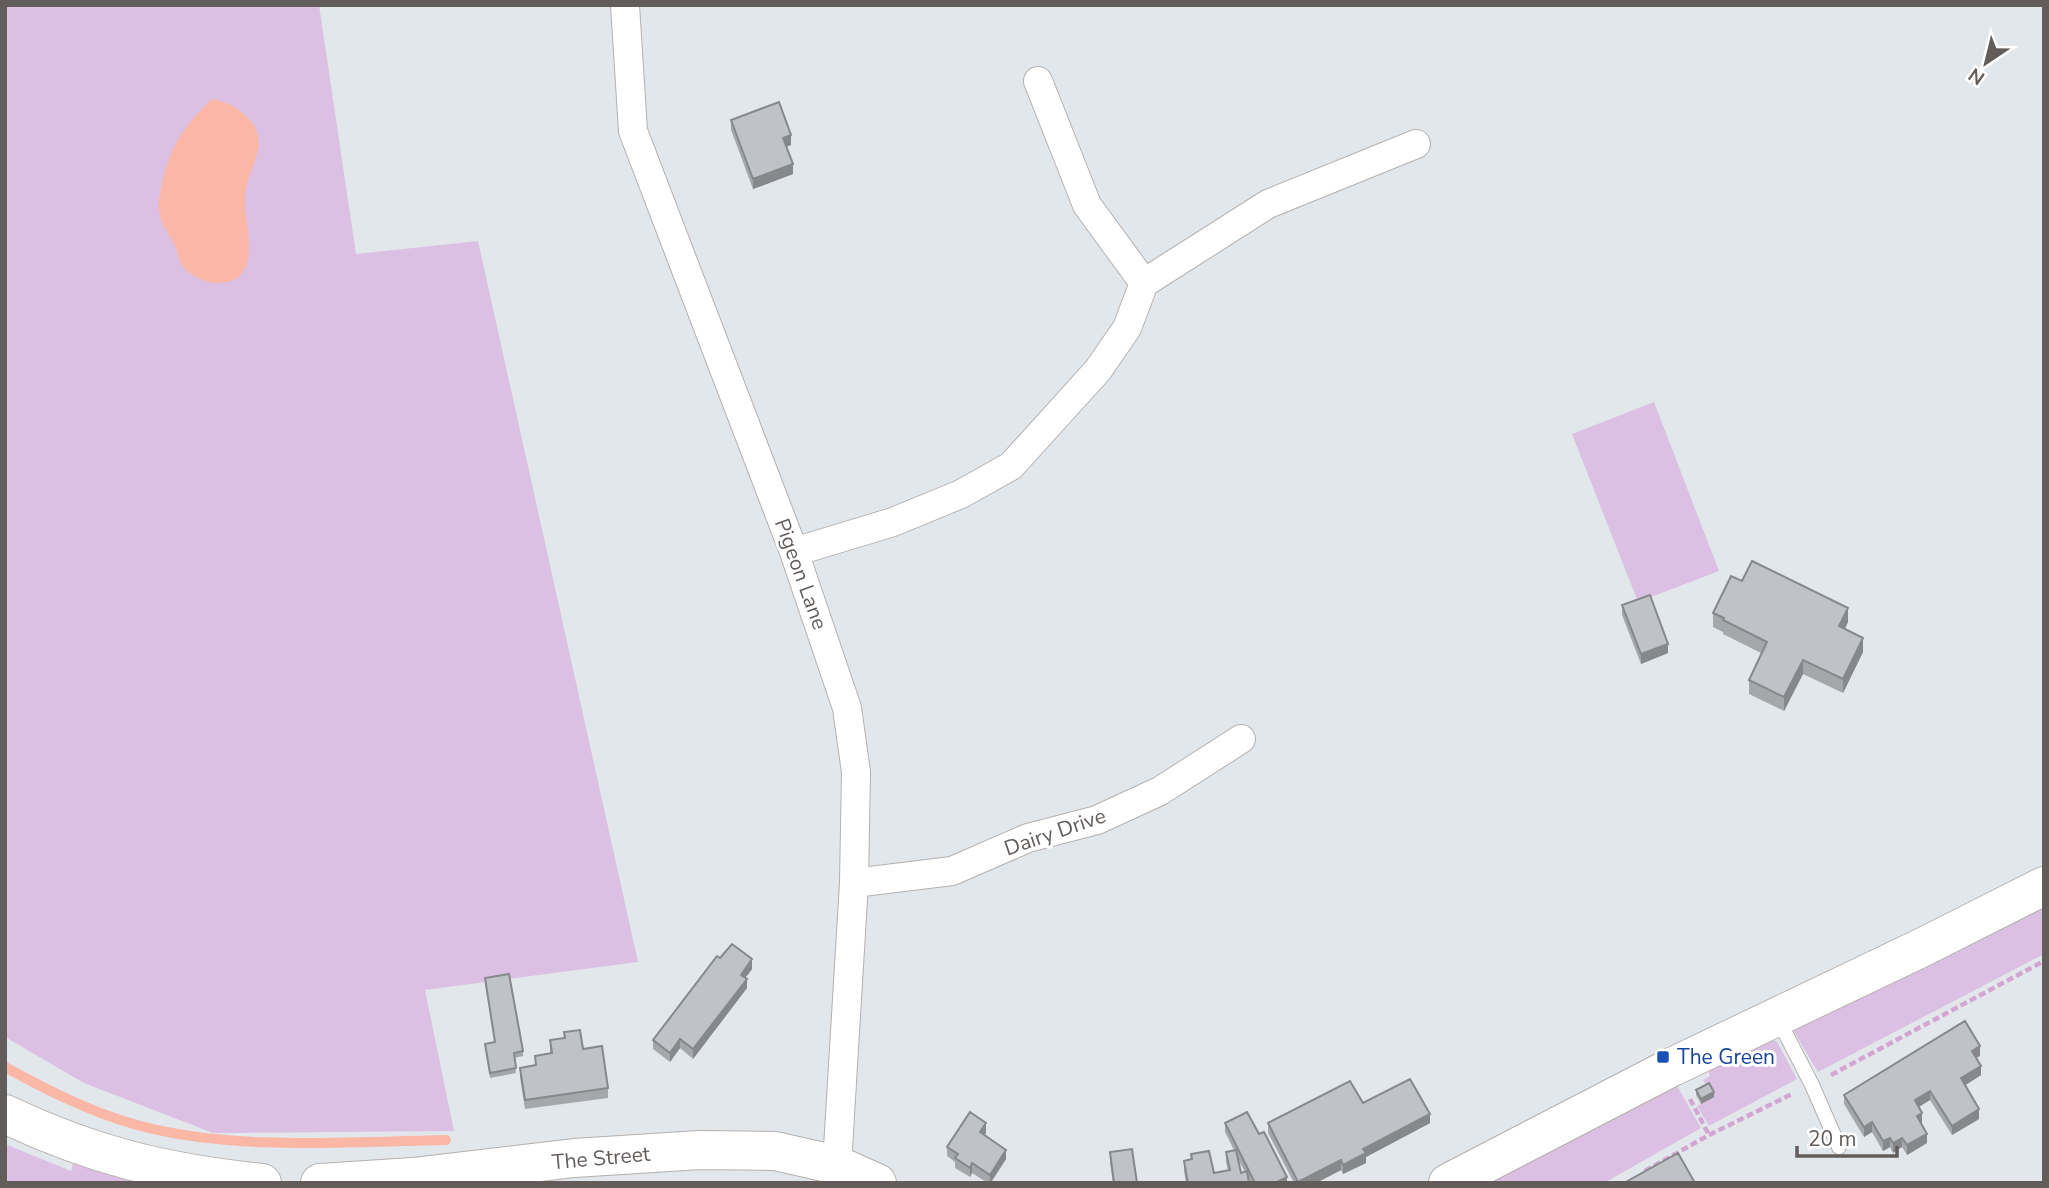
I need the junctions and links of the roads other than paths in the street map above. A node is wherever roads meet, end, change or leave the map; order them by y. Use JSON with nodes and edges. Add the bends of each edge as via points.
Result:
{"nodes":[{"id":1,"x":625,"y":5,"type":"edge"},
{"id":2,"x":1038,"y":81,"type":"dead end"},
{"id":3,"x":1416,"y":144,"type":"dead end"},
{"id":4,"x":1144,"y":283,"type":"junction"},
{"id":5,"x":794,"y":552,"type":"junction"},
{"id":6,"x":1241,"y":739,"type":"dead end"},
{"id":7,"x":854,"y":883,"type":"junction"},
{"id":8,"x":2044,"y":886,"type":"edge"},
{"id":9,"x":1777,"y":1016,"type":"junction"},
{"id":10,"x":5,"y":1114,"type":"edge"},
{"id":11,"x":1839,"y":1147,"type":"dead end"},
{"id":12,"x":837,"y":1165,"type":"junction"},
{"id":13,"x":262,"y":1183,"type":"edge"},
{"id":14,"x":320,"y":1183,"type":"edge"},
{"id":15,"x":877,"y":1183,"type":"edge"},
{"id":16,"x":1448,"y":1183,"type":"edge"}],
"edges":[{"from":1,"to":5,"type":"street","name":"Pigeon Lane","via":[[633,131]]},
{"from":2,"to":4,"type":"street","via":[[1087,205]]},
{"from":3,"to":4,"type":"street","via":[[1268,204]]},
{"from":4,"to":5,"type":"street","via":[[1127,328],[1098,370],[1011,466],[961,494],[893,522]]},
{"from":5,"to":7,"type":"street","name":"Pigeon Lane","via":[[847,708],[856,772]]},
{"from":6,"to":7,"type":"street","name":"Dairy Drive","via":[[1160,791],[1097,820],[1028,838],[952,871]]},
{"from":7,"to":12,"type":"street","name":"Pigeon Lane"},
{"from":8,"to":9,"type":"main road"},
{"from":9,"to":11,"type":"lane"},
{"from":9,"to":16,"type":"main road"},
{"from":10,"to":13,"type":"main road","via":[[97,1153],[158,1168]]},
{"from":12,"to":14,"type":"main road","name":"The Street","via":[[775,1152],[700,1150]]},
{"from":12,"to":15,"type":"main road","name":"The Street"}]}
